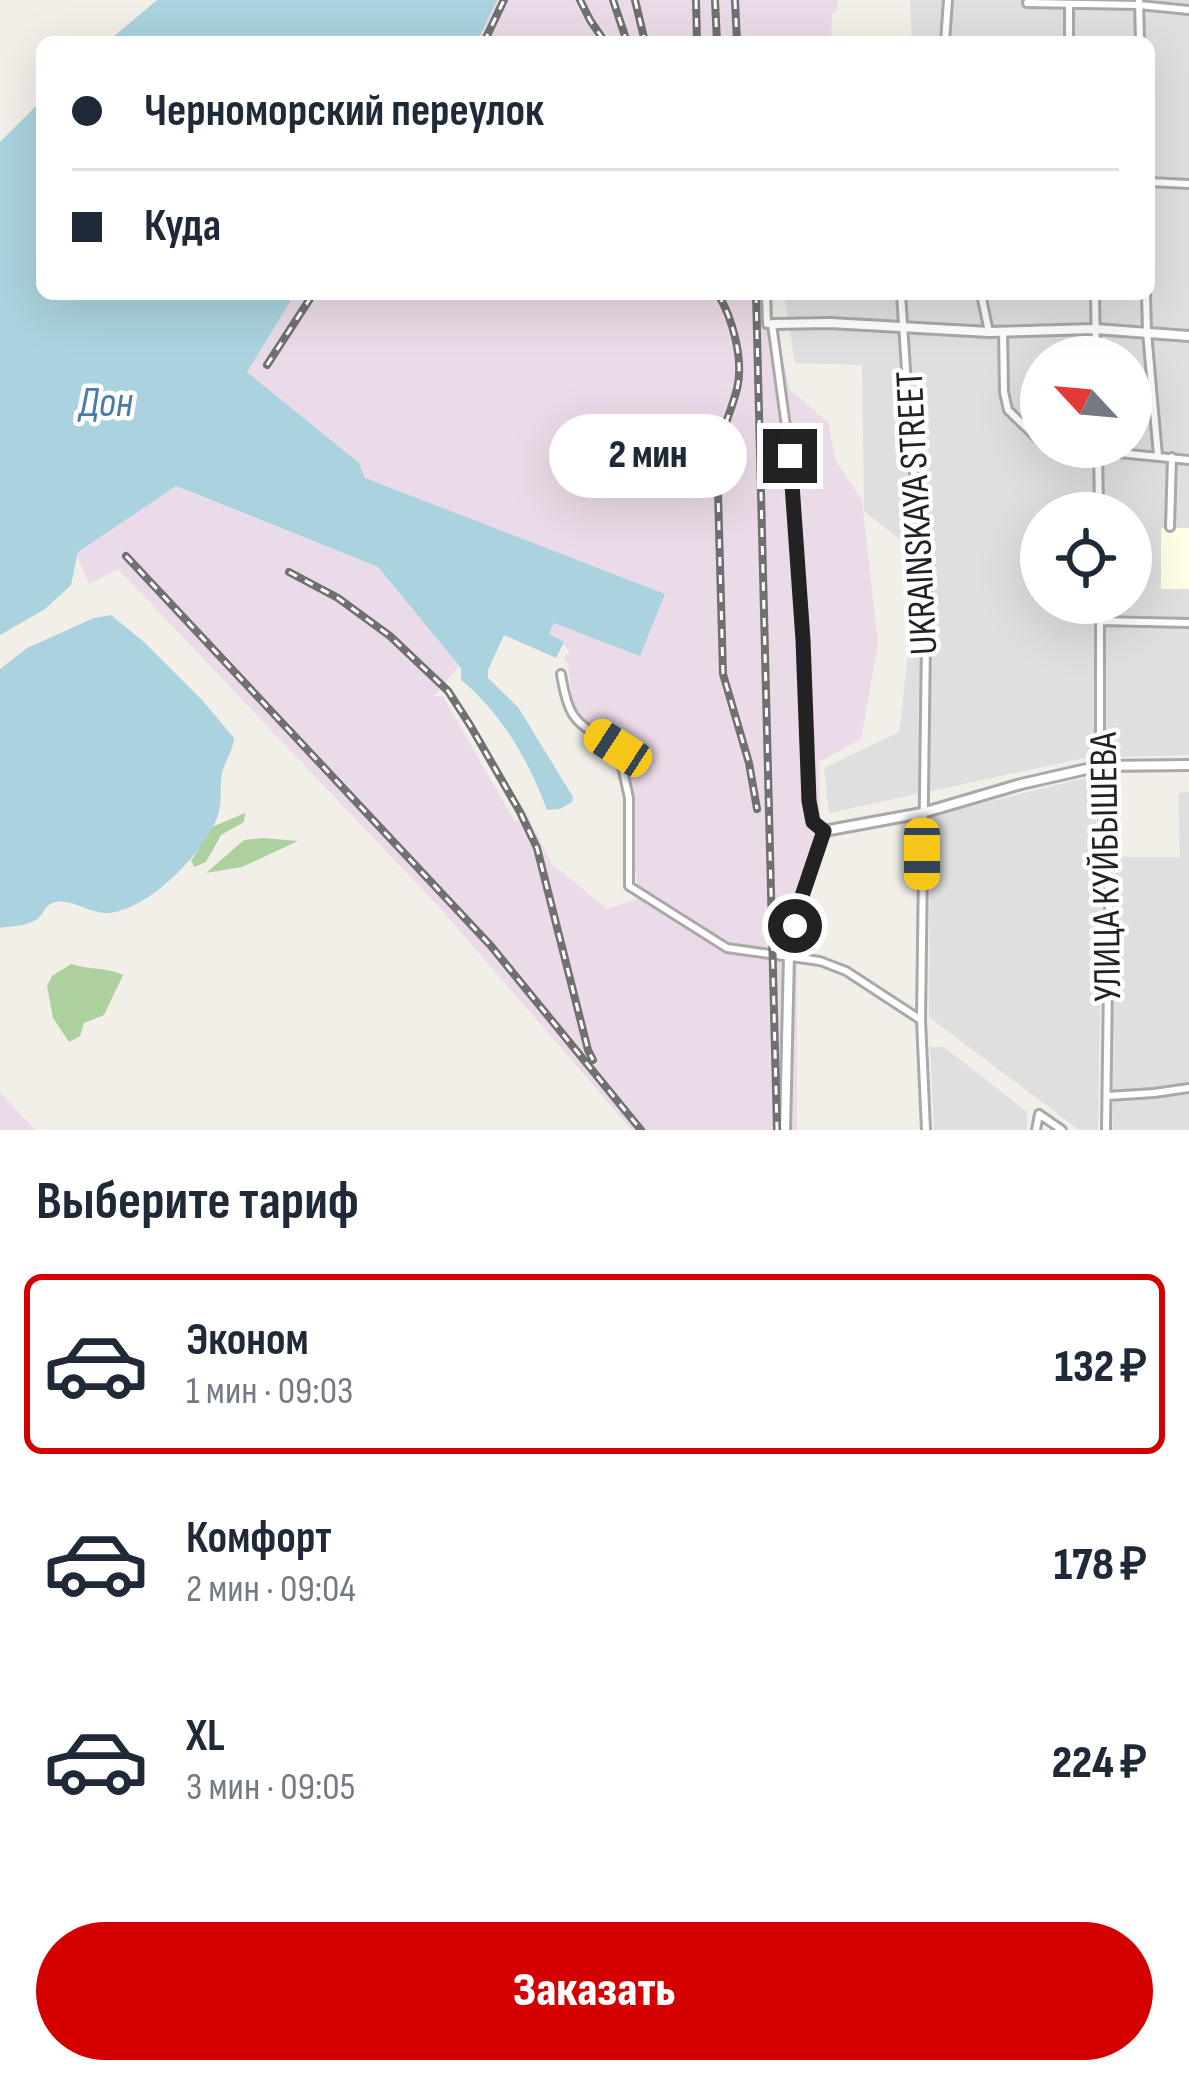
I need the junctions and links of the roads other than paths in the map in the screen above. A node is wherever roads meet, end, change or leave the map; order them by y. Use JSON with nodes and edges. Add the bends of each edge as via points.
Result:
{"nodes":[{"id":1,"x":948,"y":0,"type":"edge"},
{"id":2,"x":1069,"y":1,"type":"edge"},
{"id":3,"x":1139,"y":2,"type":"edge"},
{"id":4,"x":1027,"y":3,"type":"dead end"},
{"id":5,"x":1189,"y":10,"type":"edge"},
{"id":6,"x":945,"y":36,"type":"edge"},
{"id":7,"x":1069,"y":36,"type":"edge"},
{"id":8,"x":1140,"y":36,"type":"edge"},
{"id":9,"x":1155,"y":182,"type":"edge"},
{"id":10,"x":1189,"y":184,"type":"edge"},
{"id":11,"x":767,"y":300,"type":"edge"},
{"id":12,"x":902,"y":300,"type":"edge"},
{"id":13,"x":982,"y":300,"type":"edge"},
{"id":14,"x":1095,"y":300,"type":"edge"},
{"id":15,"x":1146,"y":300,"type":"edge"},
{"id":16,"x":770,"y":324,"type":"junction"},
{"id":17,"x":904,"y":326,"type":"junction"},
{"id":18,"x":1095,"y":329,"type":"junction"},
{"id":19,"x":1003,"y":331,"type":"junction"},
{"id":20,"x":989,"y":332,"type":"junction"},
{"id":21,"x":1147,"y":332,"type":"junction"},
{"id":22,"x":1095,"y":336,"type":"edge"},
{"id":23,"x":1189,"y":336,"type":"edge"},
{"id":24,"x":1020,"y":422,"type":"edge"},
{"id":25,"x":1152,"y":454,"type":"edge"},
{"id":26,"x":1158,"y":455,"type":"junction"},
{"id":27,"x":1172,"y":457,"type":"junction"},
{"id":28,"x":1189,"y":460,"type":"edge"},
{"id":29,"x":1170,"y":527,"type":"dead end"},
{"id":30,"x":1152,"y":622,"type":"edge"},
{"id":31,"x":1189,"y":622,"type":"edge"},
{"id":32,"x":1100,"y":624,"type":"edge"},
{"id":33,"x":561,"y":674,"type":"dead end"},
{"id":34,"x":1189,"y":765,"type":"edge"},
{"id":35,"x":1100,"y":766,"type":"junction"},
{"id":36,"x":922,"y":813,"type":"junction"},
{"id":37,"x":824,"y":831,"type":"junction"},
{"id":38,"x":790,"y":954,"type":"junction"},
{"id":39,"x":921,"y":1020,"type":"junction"},
{"id":40,"x":1189,"y":1088,"type":"edge"},
{"id":41,"x":1107,"y":1096,"type":"junction"},
{"id":42,"x":785,"y":1130,"type":"edge"},
{"id":43,"x":926,"y":1130,"type":"edge"},
{"id":44,"x":1036,"y":1130,"type":"edge"},
{"id":45,"x":1062,"y":1130,"type":"edge"},
{"id":46,"x":1106,"y":1130,"type":"edge"}],
"edges":[{"from":1,"to":6,"type":"street"},
{"from":2,"to":3,"type":"street"},
{"from":2,"to":4,"type":"street"},
{"from":2,"to":7,"type":"street"},
{"from":3,"to":5,"type":"street"},
{"from":3,"to":8,"type":"street"},
{"from":9,"to":10,"type":"street"},
{"from":11,"to":16,"type":"street"},
{"from":12,"to":17,"type":"street","name":"UKRAINSKAYA STREET"},
{"from":13,"to":20,"type":"street"},
{"from":14,"to":18,"type":"street"},
{"from":15,"to":21,"type":"street"},
{"from":16,"to":17,"type":"street"},
{"from":16,"to":37,"type":"street","via":[[791,479],[809,801]]},
{"from":17,"to":20,"type":"street"},
{"from":17,"to":36,"type":"street","name":"UKRAINSKAYA STREET","via":[[927,564]]},
{"from":18,"to":19,"type":"street"},
{"from":18,"to":21,"type":"street"},
{"from":18,"to":22,"type":"street"},
{"from":19,"to":20,"type":"street"},
{"from":19,"to":24,"type":"street","via":[[1004,392]]},
{"from":21,"to":23,"type":"street"},
{"from":21,"to":26,"type":"street"},
{"from":25,"to":26,"type":"street"},
{"from":26,"to":27,"type":"street"},
{"from":27,"to":28,"type":"street"},
{"from":27,"to":29,"type":"street"},
{"from":30,"to":31,"type":"street"},
{"from":32,"to":35,"type":"street","name":"УЛИЦА КУЙБЫШЕВА"},
{"from":33,"to":38,"type":"street","via":[[567,710],[618,748],[629,798],[629,886],[727,948]]},
{"from":34,"to":35,"type":"street"},
{"from":35,"to":36,"type":"street"},
{"from":35,"to":41,"type":"street","name":"УЛИЦА КУЙБЫШЕВА"},
{"from":36,"to":37,"type":"street"},
{"from":36,"to":39,"type":"street","name":"UKRAINSKAYA STREET"},
{"from":37,"to":38,"type":"street"},
{"from":38,"to":39,"type":"street","via":[[846,971]]},
{"from":38,"to":42,"type":"street"},
{"from":39,"to":43,"type":"street","name":"UKRAINSKAYA STREET"},
{"from":40,"to":41,"type":"street"},
{"from":41,"to":46,"type":"street","name":"УЛИЦА КУЙБЫШЕВА"},
{"from":44,"to":45,"type":"street","via":[[1040,1114]]}]}
